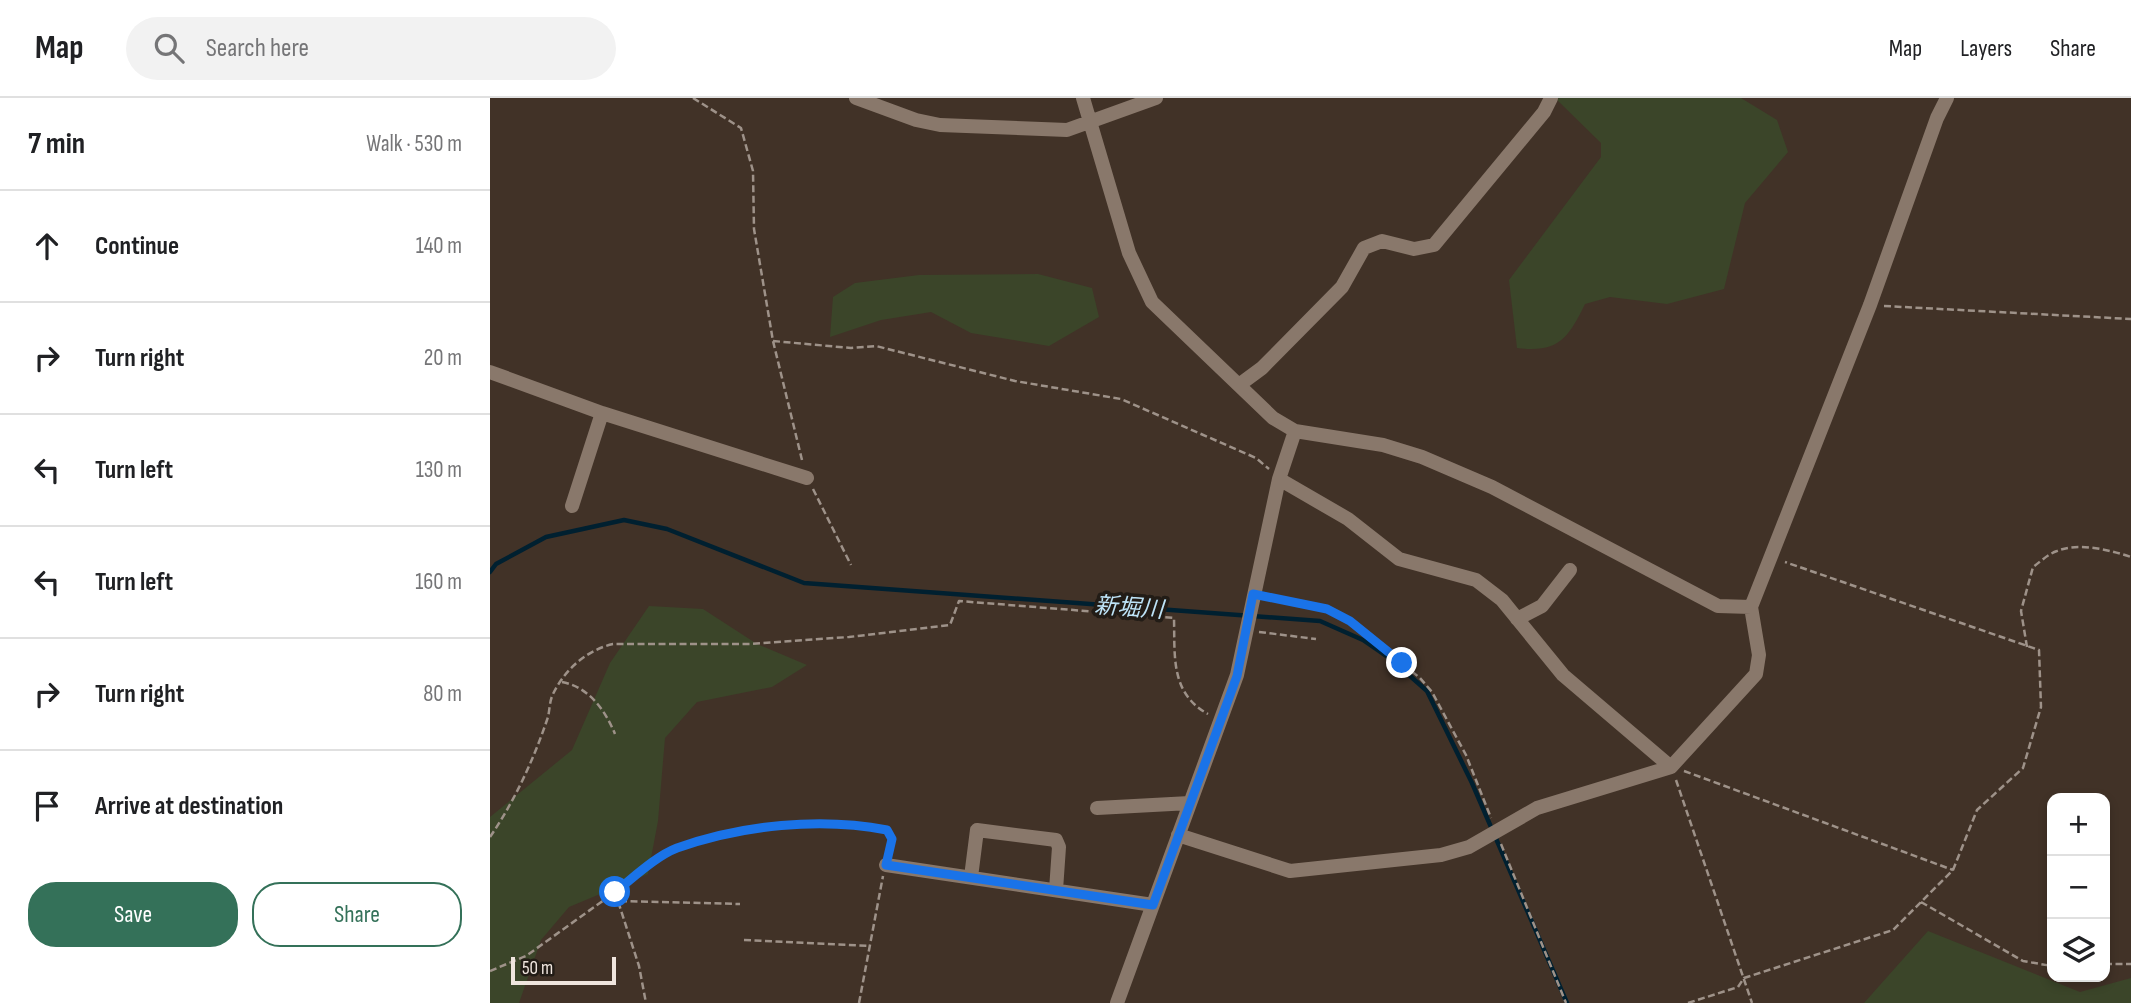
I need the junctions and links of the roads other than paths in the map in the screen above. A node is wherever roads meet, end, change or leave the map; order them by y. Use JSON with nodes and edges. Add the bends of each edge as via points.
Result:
{"nodes":[{"id":1,"x":856,"y":98,"type":"edge"},
{"id":2,"x":1083,"y":98,"type":"edge"},
{"id":3,"x":1156,"y":98,"type":"edge"},
{"id":4,"x":1551,"y":98,"type":"edge"},
{"id":5,"x":1947,"y":98,"type":"edge"},
{"id":6,"x":1090,"y":123,"type":"junction"},
{"id":7,"x":490,"y":372,"type":"edge"},
{"id":8,"x":1239,"y":386,"type":"junction"},
{"id":9,"x":602,"y":413,"type":"junction"},
{"id":10,"x":1295,"y":431,"type":"junction"},
{"id":11,"x":807,"y":478,"type":"road end"},
{"id":12,"x":1279,"y":479,"type":"junction"},
{"id":13,"x":572,"y":506,"type":"dead end"},
{"id":14,"x":1570,"y":570,"type":"dead end"},
{"id":15,"x":1751,"y":607,"type":"junction"},
{"id":16,"x":1517,"y":619,"type":"junction"},
{"id":17,"x":1671,"y":767,"type":"junction"},
{"id":18,"x":1190,"y":803,"type":"junction"},
{"id":19,"x":1097,"y":808,"type":"dead end"},
{"id":20,"x":1178,"y":835,"type":"junction"},
{"id":21,"x":886,"y":865,"type":"road end"},
{"id":22,"x":971,"y":877,"type":"junction"},
{"id":23,"x":1056,"y":890,"type":"junction"},
{"id":24,"x":1153,"y":905,"type":"junction"},
{"id":25,"x":1117,"y":1003,"type":"edge"}],
"edges":[{"from":1,"to":6,"type":"street","via":[[940,125],[1068,130]]},
{"from":2,"to":6,"type":"street"},
{"from":3,"to":6,"type":"street"},
{"from":4,"to":8,"type":"street","via":[[1434,245],[1414,249],[1382,241],[1364,248],[1342,287]]},
{"from":5,"to":15,"type":"street"},
{"from":6,"to":8,"type":"street","via":[[1129,253],[1153,302]]},
{"from":7,"to":9,"type":"street"},
{"from":8,"to":10,"type":"street","via":[[1273,418]]},
{"from":9,"to":11,"type":"street"},
{"from":9,"to":13,"type":"street"},
{"from":10,"to":12,"type":"street"},
{"from":10,"to":15,"type":"street","via":[[1383,445],[1422,457],[1492,488],[1718,606]]},
{"from":12,"to":16,"type":"street","via":[[1348,519],[1399,559],[1476,580]]},
{"from":12,"to":18,"type":"street","via":[[1237,676]]},
{"from":14,"to":16,"type":"street","via":[[1542,606]]},
{"from":15,"to":17,"type":"street","via":[[1759,655],[1756,674]]},
{"from":16,"to":17,"type":"street","via":[[1563,675]]},
{"from":17,"to":20,"type":"street","via":[[1537,808],[1469,847],[1441,855],[1290,871]]},
{"from":18,"to":19,"type":"street"},
{"from":18,"to":20,"type":"street"},
{"from":20,"to":24,"type":"street"},
{"from":21,"to":22,"type":"street"},
{"from":22,"to":23,"type":"street"},
{"from":22,"to":23,"type":"street","via":[[977,830],[1056,840]]},
{"from":23,"to":24,"type":"street"},
{"from":24,"to":25,"type":"street"}]}
